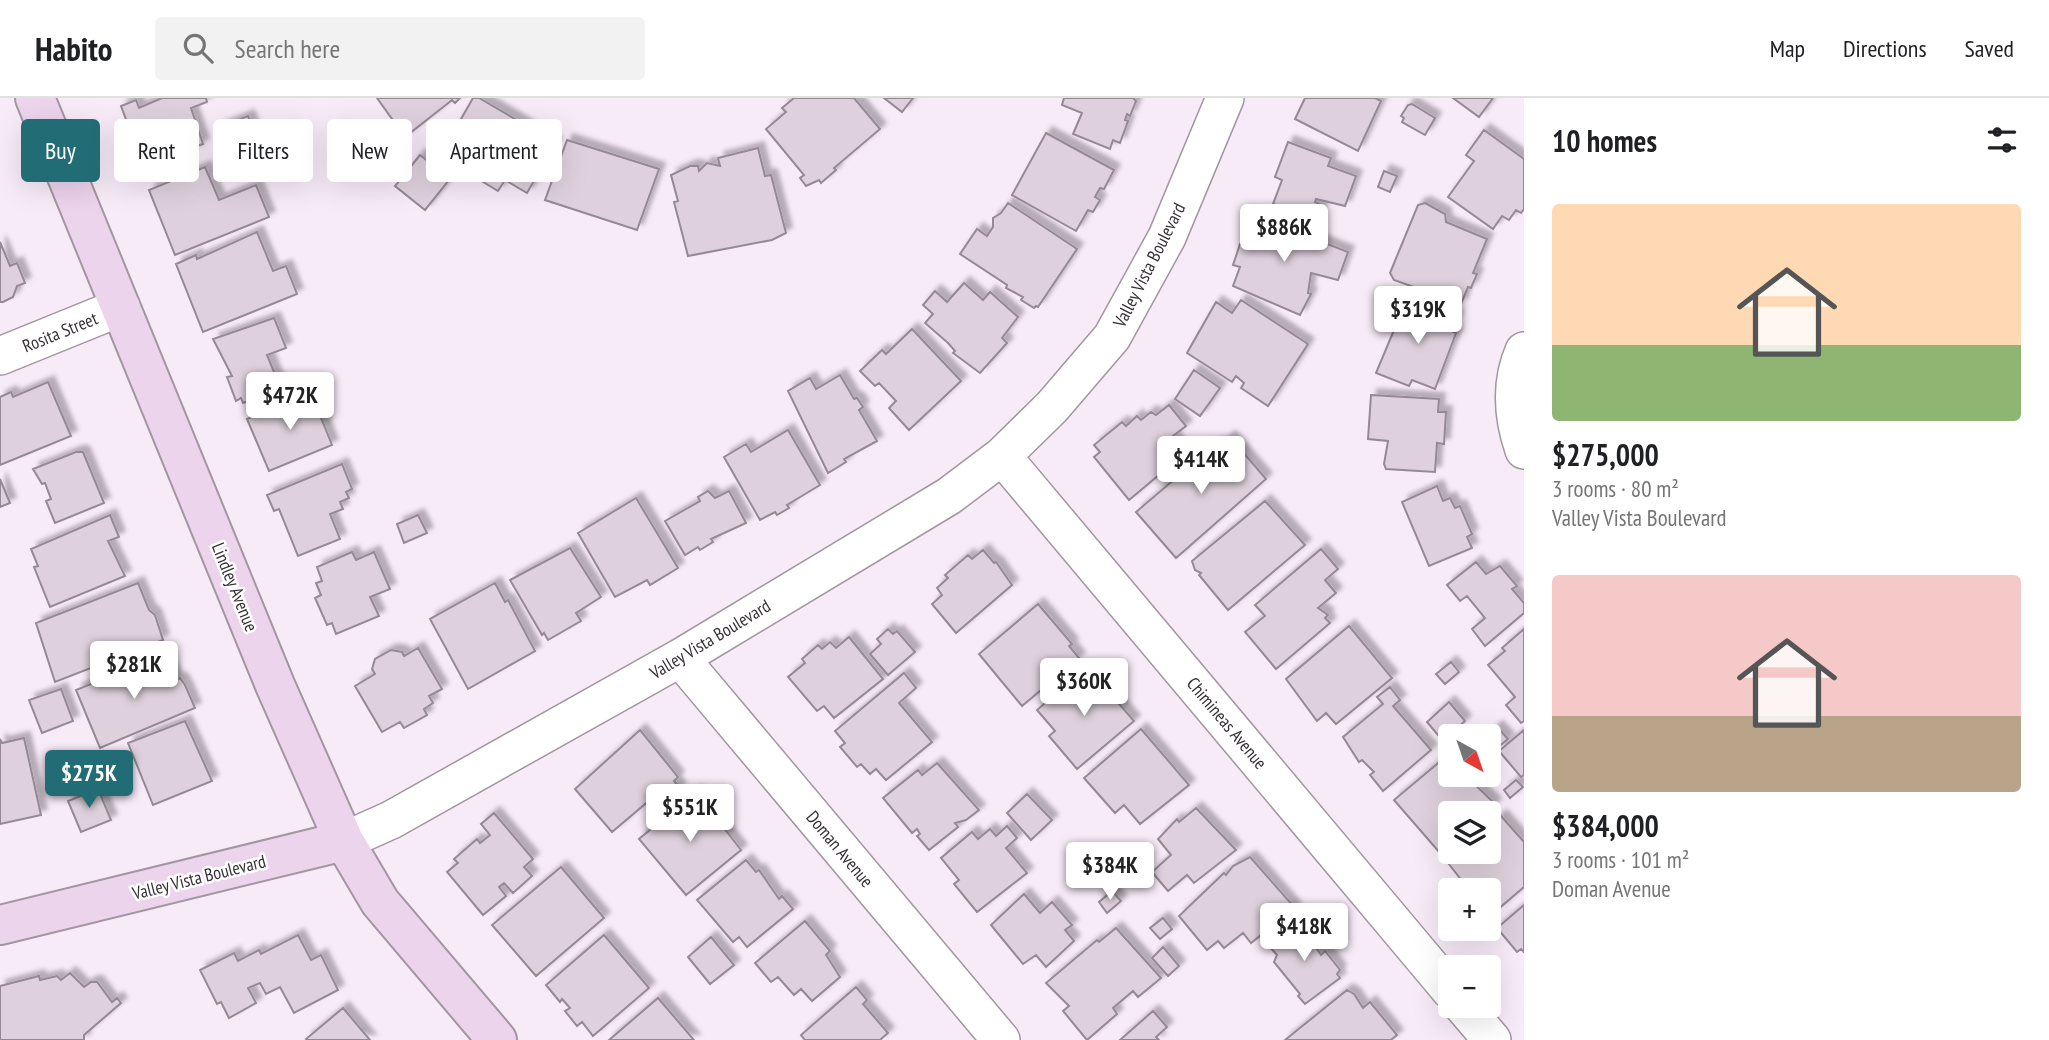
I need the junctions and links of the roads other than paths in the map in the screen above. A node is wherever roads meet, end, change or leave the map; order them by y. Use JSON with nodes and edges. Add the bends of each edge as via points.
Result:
{"nodes":[{"id":1,"x":36,"y":98,"type":"edge"},
{"id":2,"x":1225,"y":98,"type":"edge"},
{"id":3,"x":121,"y":307,"type":"junction"},
{"id":4,"x":0,"y":356,"type":"edge"},
{"id":5,"x":1522,"y":357,"type":"edge"},
{"id":6,"x":1524,"y":450,"type":"edge"},
{"id":7,"x":1002,"y":456,"type":"junction"},
{"id":8,"x":680,"y":658,"type":"junction"},
{"id":9,"x":344,"y":841,"type":"junction"},
{"id":10,"x":0,"y":925,"type":"edge"},
{"id":11,"x":1438,"y":976,"type":"edge"},
{"id":12,"x":1474,"y":1018,"type":"edge"},
{"id":13,"x":497,"y":1040,"type":"edge"},
{"id":14,"x":1001,"y":1040,"type":"edge"},
{"id":15,"x":1492,"y":1040,"type":"edge"}],
"edges":[{"from":1,"to":3,"type":"street","name":"Lindley Avenue"},
{"from":2,"to":7,"type":"street","name":"Valley Vista Boulevard","via":[[1167,237],[1112,337]]},
{"from":3,"to":4,"type":"street","name":"Rosita Street"},
{"from":3,"to":9,"type":"street","name":"Lindley Avenue","via":[[275,685]]},
{"from":5,"to":6,"type":"street","via":[[1514,398]]},
{"from":7,"to":8,"type":"street","name":"Valley Vista Boulevard","via":[[949,496]]},
{"from":7,"to":11,"type":"street","name":"Chimineas Avenue"},
{"from":8,"to":9,"type":"street","name":"Valley Vista Boulevard","via":[[391,820]]},
{"from":8,"to":14,"type":"street","name":"Doman Avenue"},
{"from":9,"to":10,"type":"street","name":"Valley Vista Boulevard"},
{"from":9,"to":13,"type":"street","name":"Lindley Avenue","via":[[380,902]]},
{"from":12,"to":15,"type":"street"}]}
